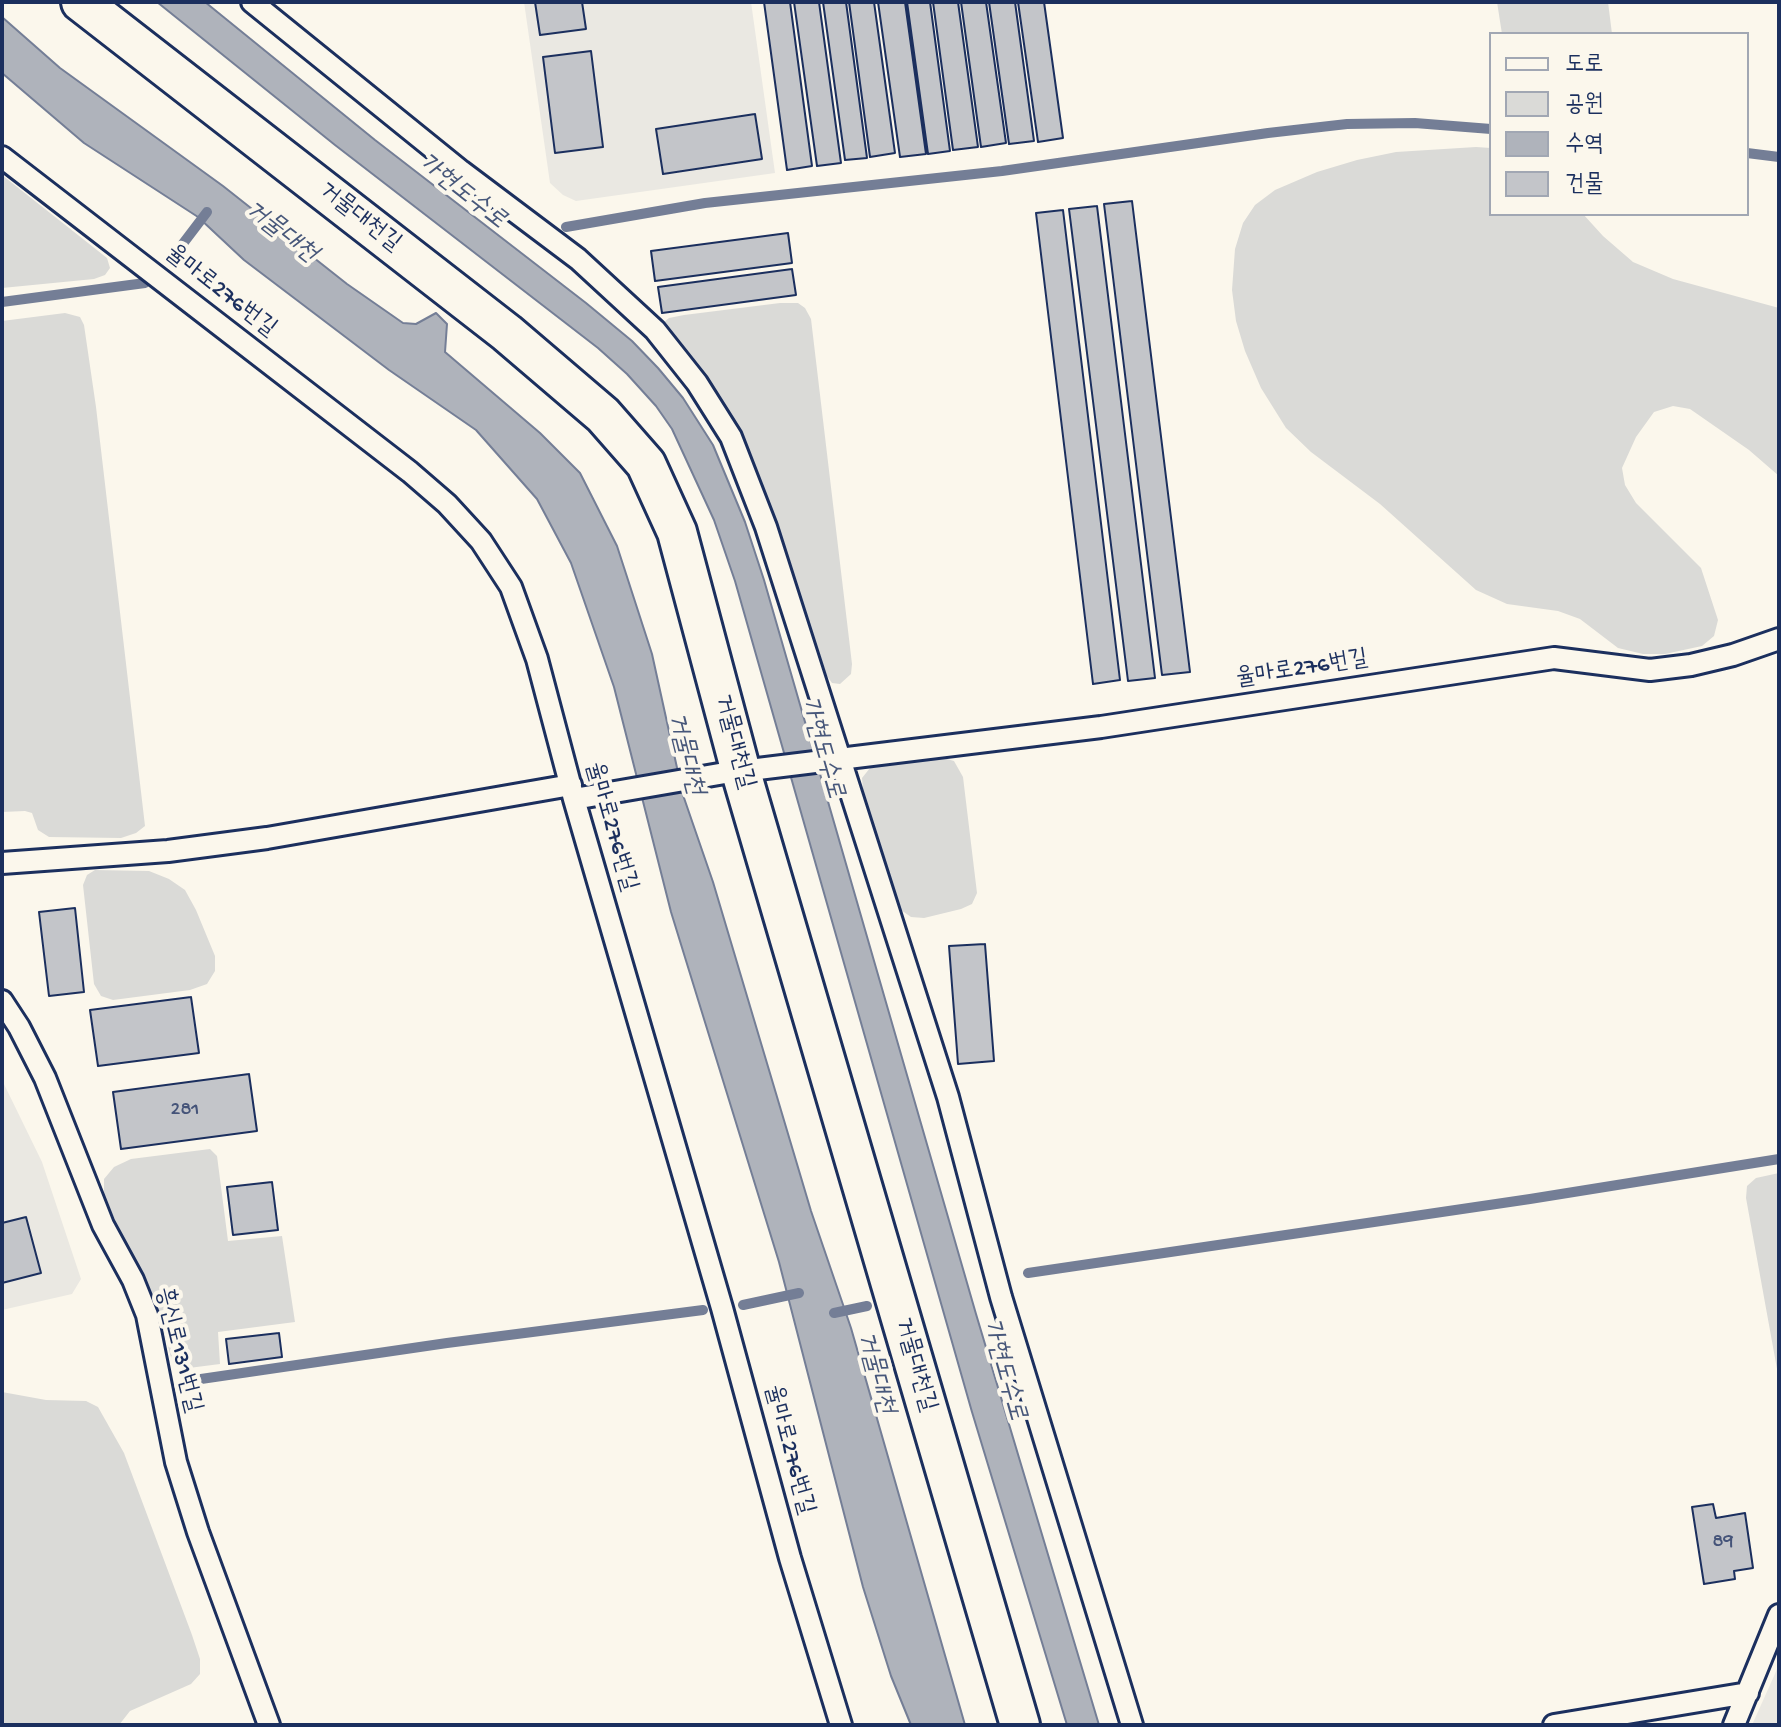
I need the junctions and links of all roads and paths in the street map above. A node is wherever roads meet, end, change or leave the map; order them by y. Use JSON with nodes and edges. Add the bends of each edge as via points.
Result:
{"nodes":[{"id":1,"x":81,"y":2,"type":"edge"},
{"id":2,"x":252,"y":2,"type":"edge"},
{"id":3,"x":2,"y":157,"type":"edge"},
{"id":4,"x":1779,"y":639,"type":"edge"},
{"id":5,"x":834,"y":759,"type":"junction"},
{"id":6,"x":741,"y":772,"type":"junction"},
{"id":7,"x":577,"y":794,"type":"junction"},
{"id":8,"x":2,"y":863,"type":"edge"},
{"id":9,"x":2,"y":1001,"type":"edge"},
{"id":10,"x":1779,"y":1615,"type":"edge"},
{"id":11,"x":1748,"y":1693,"type":"junction"},
{"id":12,"x":269,"y":1725,"type":"edge"},
{"id":13,"x":841,"y":1725,"type":"edge"},
{"id":14,"x":1020,"y":1725,"type":"edge"},
{"id":15,"x":1132,"y":1725,"type":"edge"},
{"id":16,"x":1554,"y":1725,"type":"edge"},
{"id":17,"x":1734,"y":1725,"type":"edge"}],
"edges":[{"from":1,"to":6,"type":"street","name":"거물대천길","via":[[507,333],[603,415],[646,464],[677,532]]},
{"from":2,"to":5,"type":"lane","via":[[578,259],[655,330],[697,383],[731,437],[766,527]]},
{"from":3,"to":7,"type":"lane","name":"율마로276번길","via":[[410,472],[481,541],[511,587]]},
{"from":4,"to":5,"type":"lane","name":"율마로276번길","via":[[1677,667],[1650,670],[1554,658],[1101,727]]},
{"from":5,"to":6,"type":"lane","name":"율마로276번길"},
{"from":5,"to":15,"type":"lane","via":[[948,1097],[1001,1297]]},
{"from":6,"to":7,"type":"lane","name":"율마로276번길"},
{"from":6,"to":14,"type":"street","name":"거물대천길"},
{"from":7,"to":8,"type":"lane","name":"율마로276번길","via":[[154,852]]},
{"from":7,"to":13,"type":"lane","name":"율마로276번길"},
{"from":9,"to":12,"type":"lane","name":"흥신로131번길","via":[[45,1078],[103,1225],[147,1315],[176,1462]]},
{"from":10,"to":11,"type":"lane"},
{"from":11,"to":16,"type":"lane"},
{"from":11,"to":17,"type":"lane"}]}
